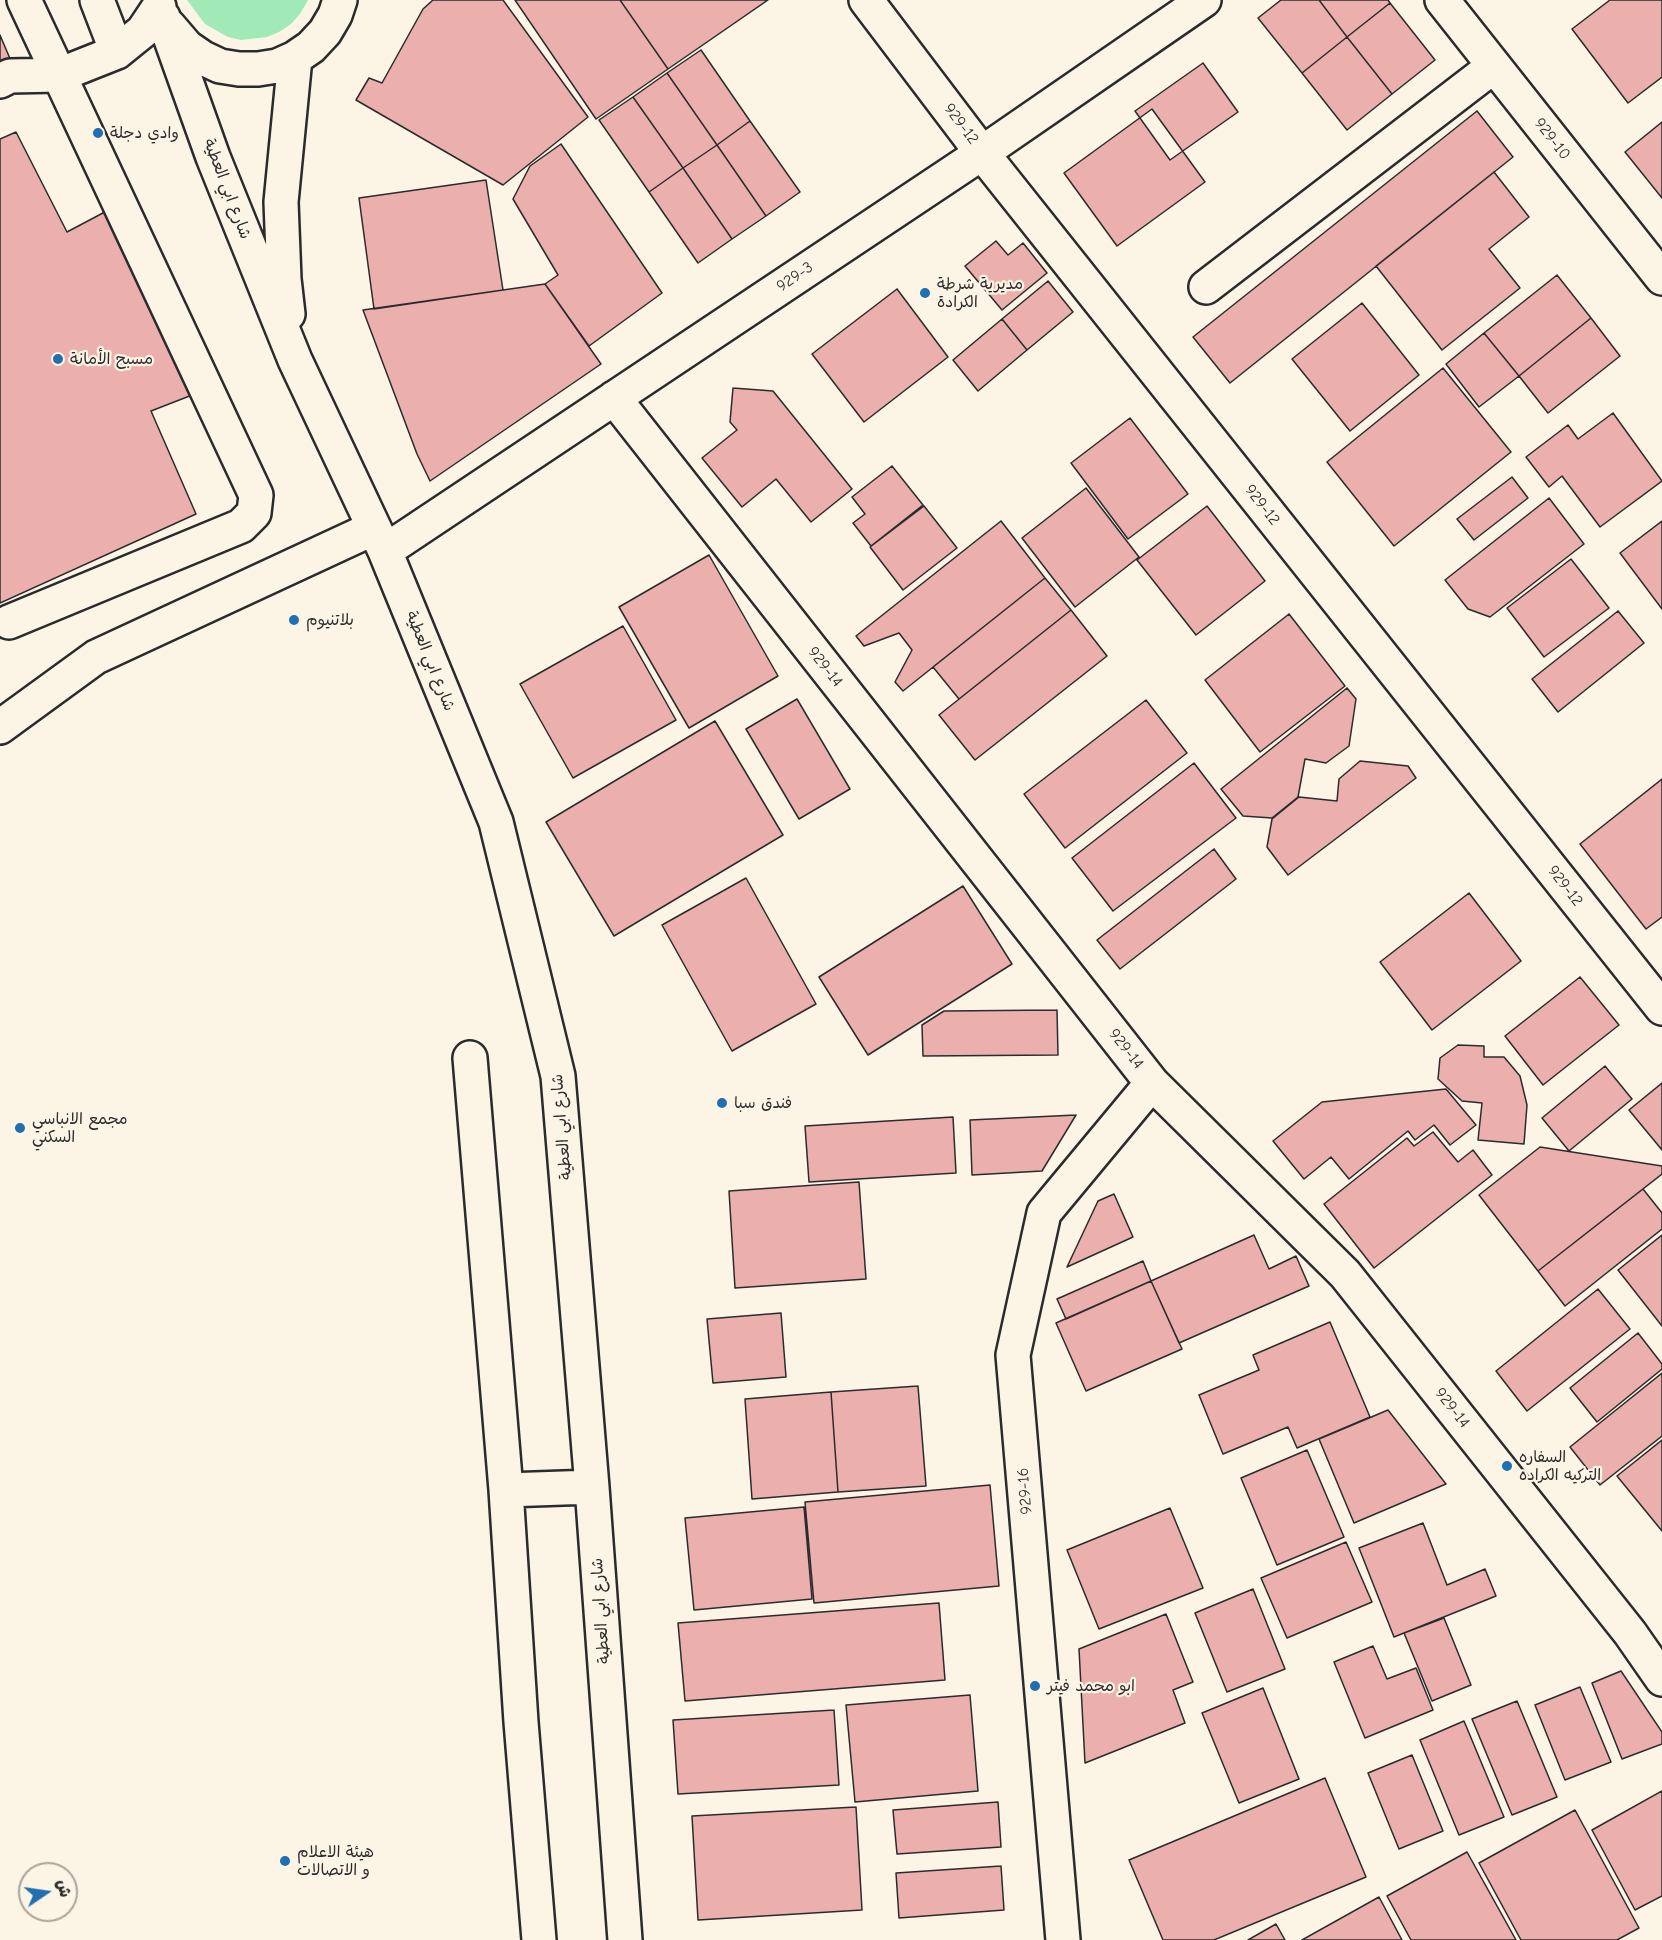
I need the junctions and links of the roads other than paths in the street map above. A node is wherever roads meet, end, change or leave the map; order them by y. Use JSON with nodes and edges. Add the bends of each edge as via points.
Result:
{"nodes":[{"id":1,"x":24,"y":0,"type":"edge"},
{"id":2,"x":97,"y":0,"type":"edge"},
{"id":3,"x":340,"y":0,"type":"edge"},
{"id":4,"x":866,"y":0,"type":"edge"},
{"id":5,"x":1204,"y":0,"type":"edge"},
{"id":6,"x":1442,"y":0,"type":"edge"},
{"id":7,"x":160,"y":8,"type":"edge"},
{"id":8,"x":117,"y":52,"type":"junction"},
{"id":9,"x":295,"y":58,"type":"junction"},
{"id":10,"x":1494,"y":66,"type":"junction"},
{"id":11,"x":59,"y":75,"type":"junction"},
{"id":12,"x":0,"y":81,"type":"edge"},
{"id":13,"x":982,"y":153,"type":"junction"},
{"id":14,"x":1662,"y":278,"type":"edge"},
{"id":15,"x":1206,"y":287,"type":"dead end"},
{"id":16,"x":295,"y":360,"type":"junction"},
{"id":17,"x":614,"y":398,"type":"junction"},
{"id":18,"x":379,"y":540,"type":"junction"},
{"id":19,"x":9,"y":622,"type":"dead end"},
{"id":20,"x":0,"y":727,"type":"edge"},
{"id":21,"x":1662,"y":1008,"type":"edge"},
{"id":22,"x":470,"y":1058,"type":"dead end"},
{"id":23,"x":1152,"y":1083,"type":"junction"},
{"id":24,"x":592,"y":1487,"type":"junction"},
{"id":25,"x":506,"y":1490,"type":"junction"},
{"id":26,"x":1662,"y":1678,"type":"edge"},
{"id":27,"x":539,"y":1940,"type":"edge"},
{"id":28,"x":625,"y":1940,"type":"edge"},
{"id":29,"x":1063,"y":1940,"type":"edge"}],
"edges":[{"from":1,"to":11,"type":"street"},
{"from":2,"to":8,"type":"street"},
{"from":3,"to":9,"type":"street","via":[[325,32]]},
{"from":4,"to":13,"type":"street","name":"929-12"},
{"from":5,"to":13,"type":"street","name":"929-3"},
{"from":6,"to":10,"type":"street","name":"929-10"},
{"from":7,"to":8,"type":"street","via":[[143,31]]},
{"from":7,"to":9,"type":"street","via":[[187,47],[220,66],[258,69]]},
{"from":7,"to":16,"type":"street","name":"شارع ابي العطية","via":[[213,157]]},
{"from":8,"to":11,"type":"street"},
{"from":9,"to":16,"type":"street","name":"شارع ابي العطية","via":[[282,202],[284,279]]},
{"from":10,"to":14,"type":"street","name":"929-10"},
{"from":10,"to":15,"type":"street"},
{"from":11,"to":12,"type":"street","via":[[10,76]]},
{"from":11,"to":19,"type":"street","via":[[256,495],[254,513],[242,526]]},
{"from":13,"to":17,"type":"street","name":"929-3"},
{"from":13,"to":21,"type":"street","name":"929-12"},
{"from":16,"to":18,"type":"street","name":"شارع ابي العطية"},
{"from":17,"to":18,"type":"street","name":"929-3"},
{"from":17,"to":23,"type":"street","name":"929-14"},
{"from":18,"to":20,"type":"street","name":"929-3","via":[[96,657]]},
{"from":18,"to":24,"type":"street","name":"شارع ابي العطية","via":[[496,822],[558,1076]]},
{"from":22,"to":25,"type":"street"},
{"from":23,"to":26,"type":"street","name":"929-14","via":[[1345,1274]]},
{"from":23,"to":29,"type":"street","name":"929-16","via":[[1044,1213],[1013,1355]]},
{"from":24,"to":25,"type":"street"},
{"from":24,"to":28,"type":"street","name":"شارع ابي العطية"},
{"from":25,"to":27,"type":"street"}]}
